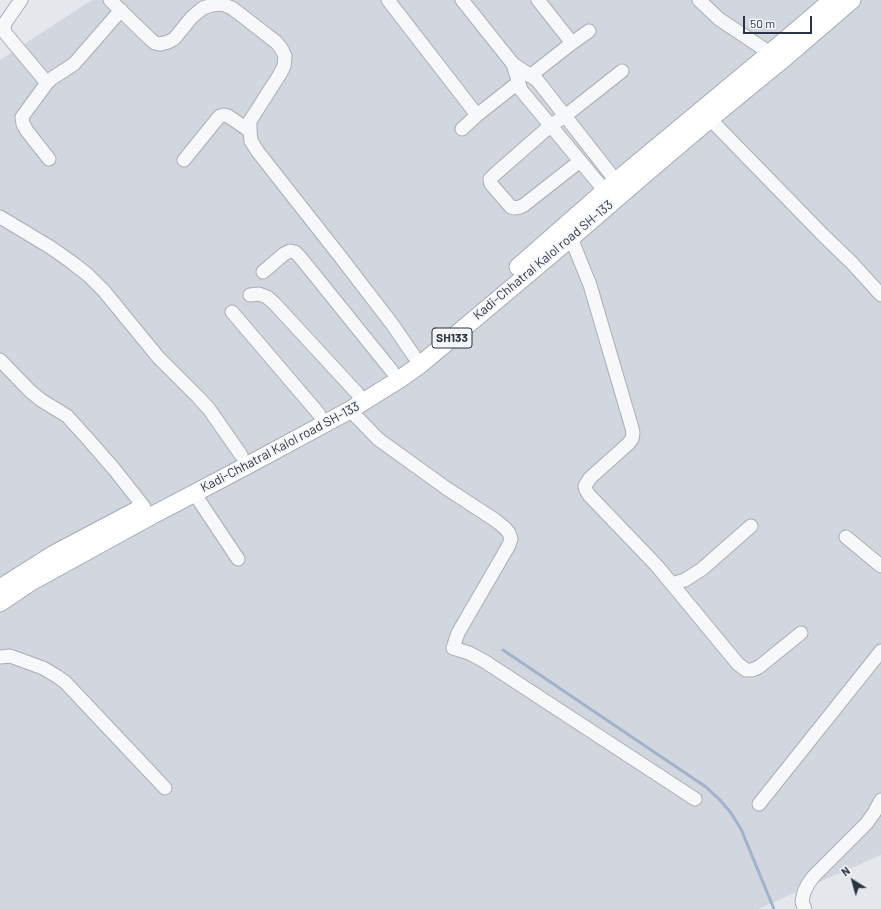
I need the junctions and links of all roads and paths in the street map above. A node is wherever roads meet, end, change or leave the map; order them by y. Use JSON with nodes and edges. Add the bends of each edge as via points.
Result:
{"nodes":[{"id":1,"x":21,"y":0,"type":"edge"},
{"id":2,"x":110,"y":0,"type":"edge"},
{"id":3,"x":388,"y":0,"type":"edge"},
{"id":4,"x":462,"y":0,"type":"edge"},
{"id":5,"x":538,"y":0,"type":"edge"},
{"id":6,"x":699,"y":0,"type":"edge"},
{"id":7,"x":832,"y":0,"type":"edge"},
{"id":8,"x":852,"y":0,"type":"edge"},
{"id":9,"x":121,"y":10,"type":"junction"},
{"id":10,"x":589,"y":31,"type":"dead end"},
{"id":11,"x":4,"y":41,"type":"edge"},
{"id":12,"x":572,"y":43,"type":"junction"},
{"id":13,"x":770,"y":53,"type":"junction"},
{"id":14,"x":622,"y":71,"type":"dead end"},
{"id":15,"x":524,"y":79,"type":"junction"},
{"id":16,"x":47,"y":83,"type":"junction"},
{"id":17,"x":477,"y":115,"type":"junction"},
{"id":18,"x":565,"y":116,"type":"junction"},
{"id":19,"x":710,"y":119,"type":"junction"},
{"id":20,"x":550,"y":126,"type":"junction"},
{"id":21,"x":462,"y":129,"type":"dead end"},
{"id":22,"x":250,"y":131,"type":"junction"},
{"id":23,"x":49,"y":159,"type":"dead end"},
{"id":24,"x":184,"y":160,"type":"dead end"},
{"id":25,"x":580,"y":161,"type":"junction"},
{"id":26,"x":610,"y":186,"type":"junction"},
{"id":27,"x":0,"y":216,"type":"edge"},
{"id":28,"x":571,"y":238,"type":"junction"},
{"id":29,"x":263,"y":272,"type":"dead end"},
{"id":30,"x":250,"y":295,"type":"dead end"},
{"id":31,"x":881,"y":295,"type":"edge"},
{"id":32,"x":232,"y":312,"type":"dead end"},
{"id":33,"x":414,"y":356,"type":"junction"},
{"id":34,"x":0,"y":360,"type":"edge"},
{"id":35,"x":392,"y":371,"type":"junction"},
{"id":36,"x":357,"y":402,"type":"junction"},
{"id":37,"x":319,"y":414,"type":"junction"},
{"id":38,"x":241,"y":456,"type":"junction"},
{"id":39,"x":194,"y":492,"type":"junction"},
{"id":40,"x":144,"y":507,"type":"junction"},
{"id":41,"x":751,"y":526,"type":"dead end"},
{"id":42,"x":846,"y":538,"type":"dead end"},
{"id":43,"x":238,"y":559,"type":"dead end"},
{"id":44,"x":881,"y":566,"type":"edge"},
{"id":45,"x":672,"y":584,"type":"junction"},
{"id":46,"x":0,"y":588,"type":"edge"},
{"id":47,"x":0,"y":603,"type":"edge"},
{"id":48,"x":801,"y":633,"type":"dead end"},
{"id":49,"x":881,"y":650,"type":"edge"},
{"id":50,"x":0,"y":657,"type":"edge"},
{"id":51,"x":165,"y":788,"type":"dead end"},
{"id":52,"x":694,"y":799,"type":"dead end"},
{"id":53,"x":881,"y":800,"type":"edge"},
{"id":54,"x":759,"y":804,"type":"dead end"},
{"id":55,"x":805,"y":909,"type":"edge"}],
"edges":[{"from":1,"to":11,"type":"street","via":[[5,23]]},
{"from":2,"to":9,"type":"street"},
{"from":3,"to":17,"type":"street"},
{"from":4,"to":15,"type":"street"},
{"from":5,"to":12,"type":"street"},
{"from":6,"to":13,"type":"street","via":[[719,19]]},
{"from":7,"to":13,"type":"main road","name":"Kadi-Chhatral Kalol road SH-133","number":"SH133"},
{"from":8,"to":19,"type":"main road","name":"Kadi-Chhatral Kalol road SH-133","number":"SH133"},
{"from":9,"to":16,"type":"street","via":[[74,64]]},
{"from":9,"to":22,"type":"street","via":[[149,38],[161,44],[174,39],[203,8],[222,4],[232,8],[276,42],[284,56],[284,66],[250,121]]},
{"from":10,"to":12,"type":"street"},
{"from":11,"to":16,"type":"street"},
{"from":12,"to":15,"type":"street"},
{"from":13,"to":26,"type":"main road","name":"Kadi-Chhatral Kalol road SH-133","number":"SH133"},
{"from":14,"to":18,"type":"street"},
{"from":15,"to":17,"type":"street"},
{"from":15,"to":18,"type":"street","via":[[537,80]]},
{"from":15,"to":20,"type":"street","via":[[521,90]]},
{"from":16,"to":23,"type":"street","via":[[22,117],[27,131]]},
{"from":17,"to":21,"type":"street"},
{"from":18,"to":20,"type":"street"},
{"from":18,"to":26,"type":"street"},
{"from":19,"to":28,"type":"main road","name":"Kadi-Chhatral Kalol road SH-133","number":"SH133"},
{"from":19,"to":31,"type":"street"},
{"from":20,"to":25,"type":"street"},
{"from":20,"to":25,"type":"street","via":[[494,175],[490,179],[491,184],[511,207],[520,208]]},
{"from":22,"to":24,"type":"street","via":[[228,116],[220,116]]},
{"from":22,"to":33,"type":"street","via":[[251,141],[258,152],[344,261]]},
{"from":25,"to":26,"type":"street"},
{"from":26,"to":33,"type":"main road","name":"Kadi-Chhatral Kalol road SH-133","number":"SH133"},
{"from":27,"to":38,"type":"street","via":[[50,247],[88,275],[158,357],[209,409]]},
{"from":28,"to":36,"type":"main road","name":"Kadi-Chhatral Kalol road SH-133","number":"SH133","via":[[421,364],[400,379]]},
{"from":28,"to":45,"type":"street","via":[[590,285],[633,433],[628,444],[590,478],[585,486],[586,490]]},
{"from":29,"to":35,"type":"street","via":[[284,254],[295,252]]},
{"from":30,"to":36,"type":"street","via":[[267,296],[274,303]]},
{"from":32,"to":37,"type":"street"},
{"from":33,"to":35,"type":"main road","name":"Kadi-Chhatral Kalol road SH-133","number":"SH133"},
{"from":34,"to":40,"type":"street","via":[[30,391],[67,416]]},
{"from":35,"to":36,"type":"main road","name":"Kadi-Chhatral Kalol road SH-133","number":"SH133"},
{"from":36,"to":37,"type":"main road","name":"Kadi-Chhatral Kalol road SH-133","number":"SH133"},
{"from":36,"to":39,"type":"main road","name":"Kadi-Chhatral Kalol road SH-133","number":"SH133","via":[[250,464]]},
{"from":36,"to":52,"type":"street","via":[[378,438],[495,520],[509,533],[509,545],[458,633],[454,648],[484,661]]},
{"from":37,"to":38,"type":"main road","name":"Kadi-Chhatral Kalol road SH-133","number":"SH133"},
{"from":38,"to":40,"type":"main road","name":"Kadi-Chhatral Kalol road SH-133","number":"SH133"},
{"from":39,"to":43,"type":"street"},
{"from":39,"to":47,"type":"main road","name":"Kadi-Chhatral Kalol road SH-133","number":"SH133","via":[[31,582]]},
{"from":40,"to":46,"type":"main road","name":"Kadi-Chhatral Kalol road SH-133","number":"SH133","via":[[54,554]]},
{"from":41,"to":45,"type":"street","via":[[702,569],[685,580]]},
{"from":42,"to":44,"type":"street"},
{"from":45,"to":48,"type":"street","via":[[738,664],[746,670],[760,667]]},
{"from":49,"to":54,"type":"street"},
{"from":50,"to":51,"type":"street","via":[[10,656],[43,668],[58,677]]},
{"from":53,"to":55,"type":"street","via":[[866,824],[808,884],[802,902]]}]}
